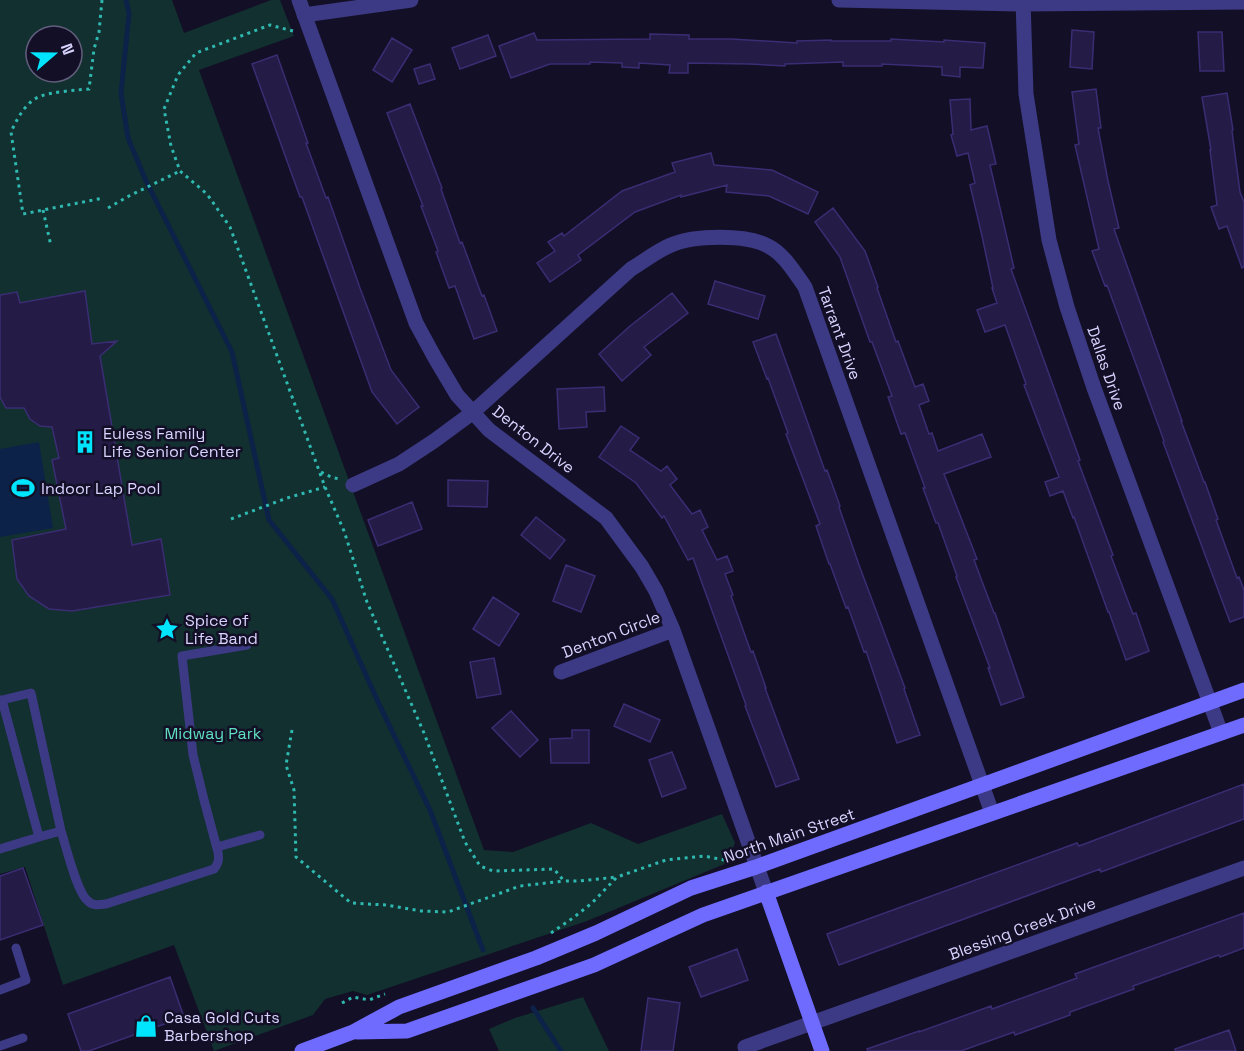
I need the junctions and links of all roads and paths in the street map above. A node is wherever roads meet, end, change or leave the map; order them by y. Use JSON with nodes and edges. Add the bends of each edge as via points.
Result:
{"nodes":[{"id":1,"x":102,"y":0,"type":"edge"},
{"id":2,"x":411,"y":0,"type":"edge"},
{"id":3,"x":839,"y":0,"type":"edge"},
{"id":4,"x":1023,"y":2,"type":"edge"},
{"id":5,"x":1244,"y":2,"type":"edge"},
{"id":6,"x":302,"y":7,"type":"edge"},
{"id":7,"x":310,"y":29,"type":"junction"},
{"id":8,"x":180,"y":171,"type":"junction"},
{"id":9,"x":103,"y":198,"type":"dead end"},
{"id":10,"x":108,"y":208,"type":"dead end"},
{"id":11,"x":44,"y":210,"type":"junction"},
{"id":12,"x":51,"y":246,"type":"dead end"},
{"id":13,"x":472,"y":413,"type":"junction"},
{"id":14,"x":319,"y":471,"type":"junction"},
{"id":15,"x":353,"y":484,"type":"joint"},
{"id":16,"x":325,"y":487,"type":"junction"},
{"id":17,"x":231,"y":519,"type":"dead end"},
{"id":18,"x":673,"y":630,"type":"junction"},
{"id":19,"x":247,"y":645,"type":"dead end"},
{"id":20,"x":561,"y":672,"type":"dead end"},
{"id":21,"x":1244,"y":690,"type":"edge"},
{"id":22,"x":1,"y":700,"type":"edge"},
{"id":23,"x":1210,"y":702,"type":"junction"},
{"id":24,"x":1244,"y":724,"type":"edge"},
{"id":25,"x":291,"y":730,"type":"dead end"},
{"id":26,"x":1221,"y":733,"type":"junction"},
{"id":27,"x":983,"y":784,"type":"junction"},
{"id":28,"x":992,"y":813,"type":"junction"},
{"id":29,"x":61,"y":831,"type":"junction"},
{"id":30,"x":260,"y":835,"type":"dead end"},
{"id":31,"x":39,"y":837,"type":"junction"},
{"id":32,"x":217,"y":847,"type":"junction"},
{"id":33,"x":0,"y":849,"type":"edge"},
{"id":34,"x":724,"y":860,"type":"dead end"},
{"id":35,"x":756,"y":867,"type":"junction"},
{"id":36,"x":1244,"y":868,"type":"edge"},
{"id":37,"x":616,"y":877,"type":"junction"},
{"id":38,"x":564,"y":880,"type":"junction"},
{"id":39,"x":766,"y":892,"type":"junction"},
{"id":40,"x":549,"y":934,"type":"dead end"},
{"id":41,"x":15,"y":948,"type":"dead end"},
{"id":42,"x":0,"y":990,"type":"edge"},
{"id":43,"x":813,"y":1022,"type":"junction"},
{"id":44,"x":353,"y":1032,"type":"junction"},
{"id":45,"x":23,"y":1038,"type":"dead end"},
{"id":46,"x":0,"y":1046,"type":"edge"},
{"id":47,"x":745,"y":1047,"type":"dead end"},
{"id":48,"x":302,"y":1051,"type":"edge"},
{"id":49,"x":822,"y":1051,"type":"edge"}],
"edges":[{"from":1,"to":11,"type":"path","via":[[89,89],[40,96],[24,109],[11,132],[24,214]]},
{"from":2,"to":6,"type":"street"},
{"from":3,"to":4,"type":"street"},
{"from":4,"to":5,"type":"street"},
{"from":4,"to":23,"type":"street","name":"Dallas Drive","via":[[1026,94],[1052,251],[1094,388]]},
{"from":6,"to":7,"type":"street","name":"Denton Drive"},
{"from":7,"to":8,"type":"path","via":[[294,31],[270,25],[196,53],[178,75],[164,108]]},
{"from":7,"to":13,"type":"street","name":"Denton Drive","via":[[416,323],[457,395]]},
{"from":8,"to":10,"type":"path"},
{"from":8,"to":14,"type":"path","via":[[207,194],[230,227]]},
{"from":9,"to":11,"type":"path"},
{"from":11,"to":12,"type":"path"},
{"from":13,"to":15,"type":"street","name":"Tarrant Drive","via":[[399,464]]},
{"from":13,"to":18,"type":"street","name":"Denton Drive","via":[[606,518],[642,567]]},
{"from":13,"to":27,"type":"street","name":"Tarrant Drive","via":[[631,269],[673,244],[721,237],[746,238],[768,246],[787,261],[805,287]]},
{"from":14,"to":15,"type":"path"},
{"from":14,"to":16,"type":"path"},
{"from":16,"to":17,"type":"path"},
{"from":16,"to":38,"type":"path","via":[[367,602],[424,733],[465,842],[480,866],[493,871],[554,869]]},
{"from":18,"to":20,"type":"street","name":"Denton Circle"},
{"from":18,"to":35,"type":"street","name":"Denton Drive"},
{"from":19,"to":32,"type":"lane","via":[[182,656],[193,755]]},
{"from":21,"to":23,"type":"main road","name":"North Main Street"},
{"from":22,"to":29,"type":"lane","via":[[31,693]]},
{"from":22,"to":31,"type":"lane"},
{"from":23,"to":26,"type":"street","name":"Dallas Drive"},
{"from":23,"to":27,"type":"main road","name":"North Main Street"},
{"from":24,"to":26,"type":"main road","name":"North Main Street"},
{"from":25,"to":38,"type":"path","via":[[286,765],[294,790],[296,857],[351,903],[448,912],[520,886]]},
{"from":26,"to":28,"type":"main road","name":"North Main Street"},
{"from":27,"to":28,"type":"street","name":"Tarrant Drive"},
{"from":27,"to":35,"type":"main road","name":"North Main Street"},
{"from":28,"to":39,"type":"main road","name":"North Main Street"},
{"from":29,"to":31,"type":"lane"},
{"from":29,"to":32,"type":"lane","via":[[80,892],[95,905],[214,868],[219,859]]},
{"from":30,"to":32,"type":"lane"},
{"from":31,"to":33,"type":"lane"},
{"from":34,"to":37,"type":"path","via":[[704,855],[666,860]]},
{"from":35,"to":39,"type":"street","name":"Denton Drive"},
{"from":35,"to":44,"type":"main road","name":"North Main Street","via":[[692,888],[596,933],[399,1007]]},
{"from":36,"to":43,"type":"street","name":"Blessing Creek Drive"},
{"from":37,"to":38,"type":"path"},
{"from":37,"to":40,"type":"path","via":[[592,903]]},
{"from":39,"to":43,"type":"main road"},
{"from":39,"to":44,"type":"main road","name":"North Main Street","via":[[703,915],[594,965],[407,1031]]},
{"from":41,"to":42,"type":"lane","via":[[26,980]]},
{"from":43,"to":47,"type":"street","name":"Blessing Creek Drive"},
{"from":43,"to":49,"type":"main road"},
{"from":44,"to":48,"type":"main road","name":"North Main Street"},
{"from":45,"to":46,"type":"lane"}]}
